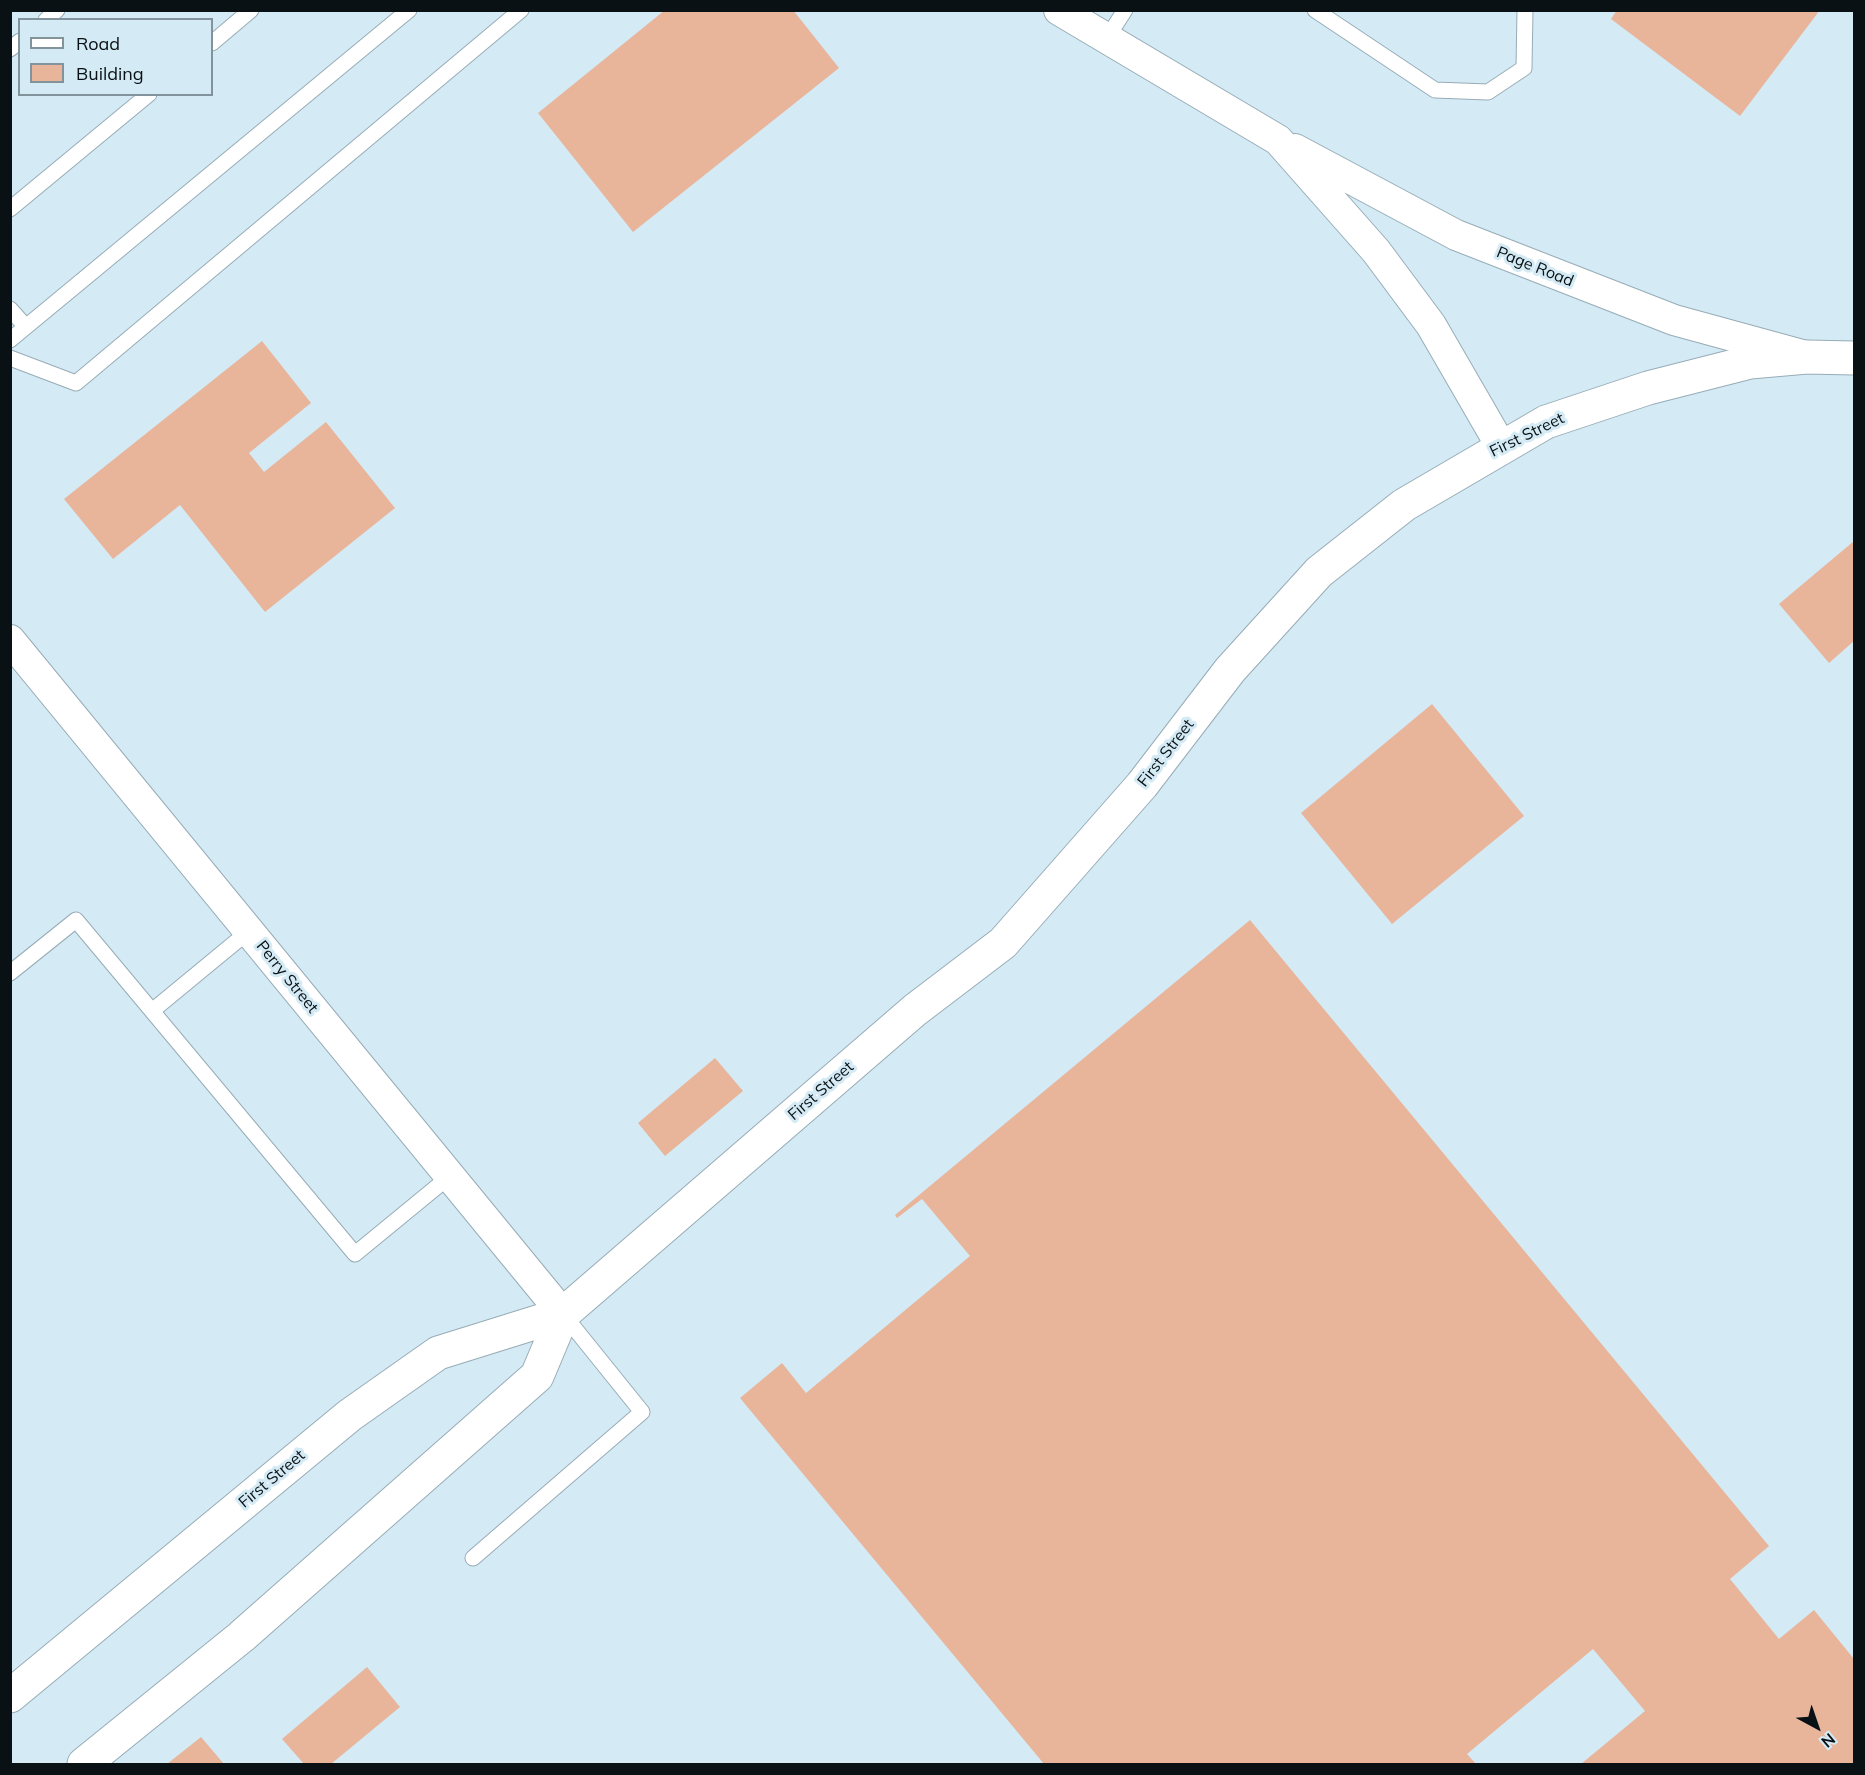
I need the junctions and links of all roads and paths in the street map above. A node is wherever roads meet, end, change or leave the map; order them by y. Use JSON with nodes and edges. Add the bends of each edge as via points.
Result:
{"nodes":[{"id":1,"x":250,"y":10,"type":"edge"},
{"id":2,"x":409,"y":10,"type":"edge"},
{"id":3,"x":521,"y":10,"type":"edge"},
{"id":4,"x":1059,"y":10,"type":"edge"},
{"id":5,"x":1125,"y":10,"type":"edge"},
{"id":6,"x":1315,"y":10,"type":"edge"},
{"id":7,"x":1525,"y":10,"type":"edge"},
{"id":8,"x":1107,"y":38,"type":"junction"},
{"id":9,"x":213,"y":42,"type":"edge"},
{"id":10,"x":147,"y":96,"type":"edge"},
{"id":11,"x":1278,"y":140,"type":"junction"},
{"id":12,"x":10,"y":209,"type":"edge"},
{"id":13,"x":10,"y":309,"type":"edge"},
{"id":14,"x":26,"y":327,"type":"junction"},
{"id":15,"x":10,"y":340,"type":"edge"},
{"id":16,"x":1807,"y":357,"type":"junction"},
{"id":17,"x":1854,"y":357,"type":"edge"},
{"id":18,"x":10,"y":358,"type":"edge"},
{"id":19,"x":1501,"y":446,"type":"junction"},
{"id":20,"x":10,"y":640,"type":"edge"},
{"id":21,"x":249,"y":931,"type":"junction"},
{"id":22,"x":10,"y":973,"type":"edge"},
{"id":23,"x":152,"y":1011,"type":"junction"},
{"id":24,"x":450,"y":1176,"type":"junction"},
{"id":25,"x":563,"y":1314,"type":"junction"},
{"id":26,"x":473,"y":1558,"type":"dead end"},
{"id":27,"x":10,"y":1696,"type":"edge"},
{"id":28,"x":84,"y":1764,"type":"edge"}],
"edges":[{"from":1,"to":9,"type":"lane"},
{"from":2,"to":14,"type":"lane"},
{"from":3,"to":18,"type":"lane","via":[[76,382]]},
{"from":4,"to":8,"type":"street","name":"Page Road"},
{"from":5,"to":8,"type":"lane"},
{"from":6,"to":7,"type":"lane","via":[[1435,90],[1488,92],[1524,68]]},
{"from":8,"to":11,"type":"street","name":"Page Road"},
{"from":10,"to":12,"type":"lane"},
{"from":11,"to":16,"type":"street","name":"Page Road","via":[[1456,235],[1674,320]]},
{"from":11,"to":19,"type":"street","name":"Page Road","via":[[1376,251],[1431,325]]},
{"from":13,"to":14,"type":"lane"},
{"from":14,"to":15,"type":"lane"},
{"from":16,"to":17,"type":"street","name":"First Street"},
{"from":16,"to":19,"type":"street","name":"First Street","via":[[1750,362],[1648,388],[1546,422]]},
{"from":19,"to":25,"type":"street","name":"First Street","via":[[1404,505],[1319,572],[1230,670],[1142,784],[1003,943],[915,1010]]},
{"from":20,"to":21,"type":"street","name":"Perry Street"},
{"from":21,"to":23,"type":"lane"},
{"from":21,"to":24,"type":"street","name":"Perry Street"},
{"from":22,"to":23,"type":"lane","via":[[76,920]]},
{"from":23,"to":24,"type":"lane","via":[[355,1254]]},
{"from":24,"to":25,"type":"street","name":"Perry Street"},
{"from":25,"to":26,"type":"lane","via":[[642,1412]]},
{"from":25,"to":27,"type":"street","name":"First Street","via":[[438,1353],[350,1415]]},
{"from":25,"to":28,"type":"street","name":"First Street","via":[[537,1376],[241,1637]]}]}
